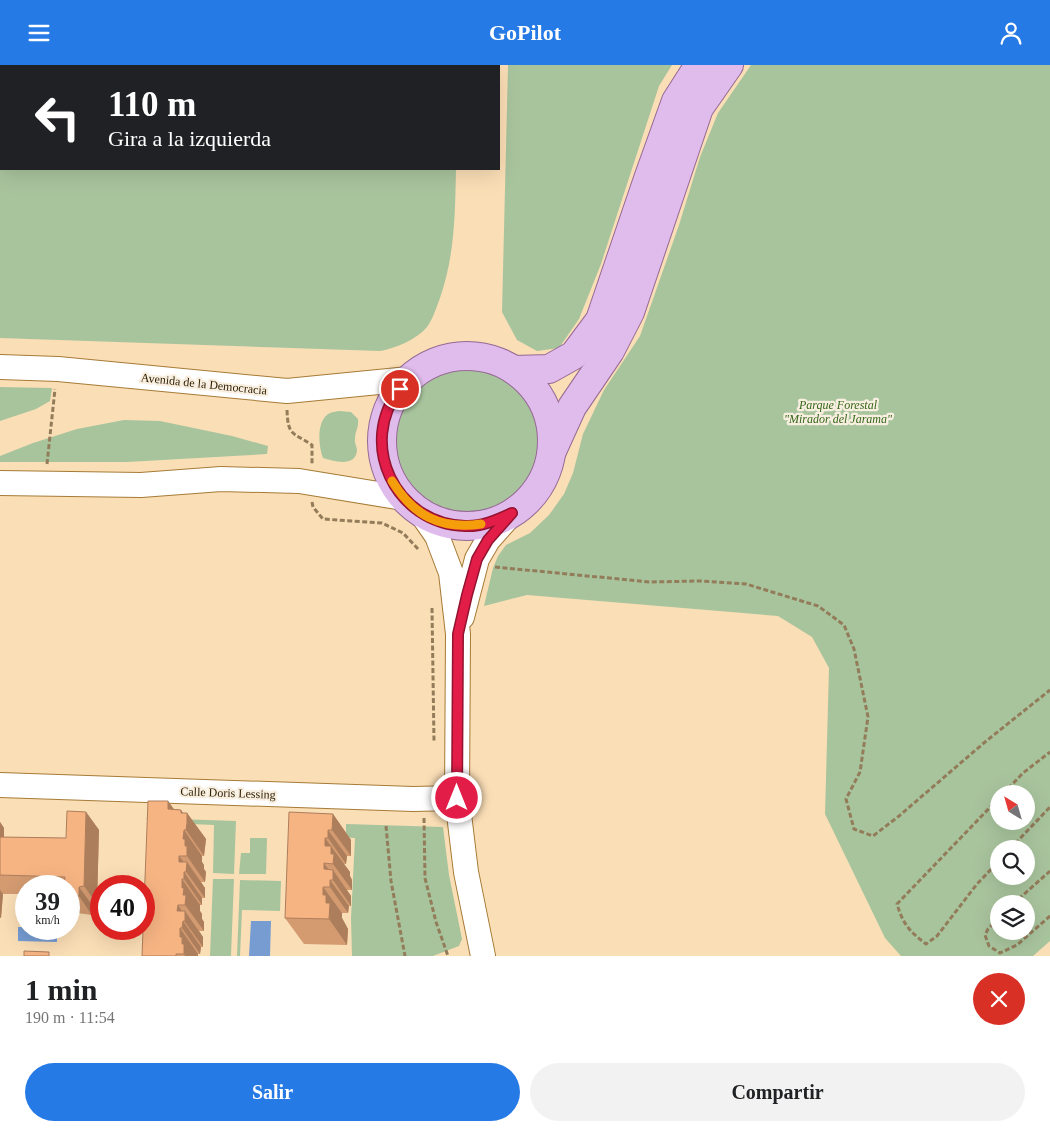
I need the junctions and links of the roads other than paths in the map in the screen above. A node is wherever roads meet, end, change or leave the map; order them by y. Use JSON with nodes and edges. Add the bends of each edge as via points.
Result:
{"nodes":[{"id":1,"x":699,"y":65,"type":"edge"},
{"id":2,"x":730,"y":65,"type":"edge"},
{"id":3,"x":0,"y":367,"type":"edge"},
{"id":4,"x":514,"y":370,"type":"junction"},
{"id":5,"x":409,"y":379,"type":"junction"},
{"id":6,"x":551,"y":452,"type":"junction"},
{"id":7,"x":0,"y":483,"type":"edge"},
{"id":8,"x":412,"y":506,"type":"junction"},
{"id":9,"x":512,"y":513,"type":"junction"},
{"id":10,"x":458,"y":634,"type":"junction"},
{"id":11,"x":0,"y":785,"type":"edge"},
{"id":12,"x":457,"y":798,"type":"junction"},
{"id":13,"x":483,"y":956,"type":"edge"}],
"edges":[{"from":1,"to":4,"type":"main road","via":[[676,101],[600,320],[574,355],[549,369]]},
{"from":2,"to":6,"type":"main road","via":[[699,108],[630,312],[610,351],[572,407]]},
{"from":3,"to":5,"type":"street","name":"Avenida de la Democracia","via":[[58,369],[287,391]]},
{"from":4,"to":5,"type":"main road","via":[[482,357],[455,355],[430,364]]},
{"from":4,"to":6,"type":"main road","via":[[532,386],[544,406],[551,429]]},
{"from":5,"to":8,"type":"main road","via":[[392,400],[383,425],[382,451],[389,476]]},
{"from":6,"to":9,"type":"main road","via":[[540,483],[531,497]]},
{"from":7,"to":8,"type":"street","via":[[140,485],[221,479],[299,481]]},
{"from":8,"to":9,"type":"main road","via":[[442,523],[465,526],[489,523]]},
{"from":8,"to":10,"type":"street","via":[[437,536],[451,573]]},
{"from":9,"to":10,"type":"street","via":[[488,540],[477,559]]},
{"from":10,"to":12,"type":"street"},
{"from":11,"to":12,"type":"street","name":"Calle Doris Lessing"},
{"from":12,"to":13,"type":"street","via":[[466,872]]}]}
